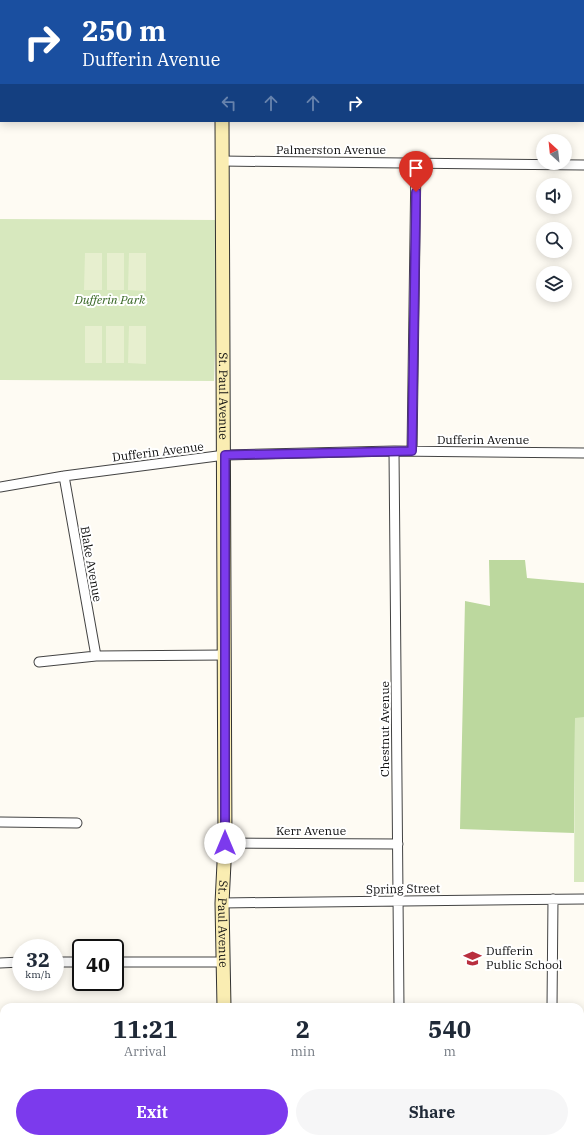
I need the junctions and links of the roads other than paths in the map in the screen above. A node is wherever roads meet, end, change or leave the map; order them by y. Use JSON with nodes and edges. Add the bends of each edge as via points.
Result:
{"nodes":[{"id":1,"x":222,"y":122,"type":"edge"},
{"id":2,"x":222,"y":161,"type":"junction"},
{"id":3,"x":416,"y":162,"type":"junction"},
{"id":4,"x":584,"y":165,"type":"edge"},
{"id":5,"x":394,"y":451,"type":"junction"},
{"id":6,"x":412,"y":451,"type":"junction"},
{"id":7,"x":584,"y":452,"type":"edge"},
{"id":8,"x":225,"y":455,"type":"junction"},
{"id":9,"x":64,"y":476,"type":"junction"},
{"id":10,"x":0,"y":487,"type":"edge"},
{"id":11,"x":224,"y":655,"type":"junction"},
{"id":12,"x":96,"y":656,"type":"junction"},
{"id":13,"x":39,"y":662,"type":"dead end"},
{"id":14,"x":0,"y":822,"type":"edge"},
{"id":15,"x":77,"y":823,"type":"dead end"},
{"id":16,"x":225,"y":843,"type":"junction"},
{"id":17,"x":398,"y":844,"type":"junction"},
{"id":18,"x":553,"y":899,"type":"junction"},
{"id":19,"x":584,"y":899,"type":"edge"},
{"id":20,"x":398,"y":901,"type":"junction"},
{"id":21,"x":222,"y":903,"type":"junction"},
{"id":22,"x":0,"y":962,"type":"edge"},
{"id":23,"x":12,"y":962,"type":"edge"},
{"id":24,"x":124,"y":962,"type":"edge"},
{"id":25,"x":224,"y":962,"type":"junction"},
{"id":26,"x":224,"y":1003,"type":"edge"},
{"id":27,"x":399,"y":1003,"type":"edge"},
{"id":28,"x":552,"y":1003,"type":"edge"}],
"edges":[{"from":1,"to":2,"type":"street","name":"St. Paul Avenue"},
{"from":2,"to":3,"type":"street","name":"Palmerston Avenue"},
{"from":2,"to":8,"type":"street","name":"St. Paul Avenue"},
{"from":3,"to":4,"type":"street","name":"Palmerston Avenue"},
{"from":3,"to":6,"type":"street"},
{"from":5,"to":6,"type":"street","name":"Dufferin Avenue"},
{"from":5,"to":8,"type":"street","name":"Dufferin Avenue"},
{"from":5,"to":17,"type":"street","name":"Chestnut Avenue"},
{"from":6,"to":7,"type":"street","name":"Dufferin Avenue"},
{"from":8,"to":9,"type":"street","name":"Dufferin Avenue"},
{"from":8,"to":11,"type":"street","name":"St. Paul Avenue"},
{"from":9,"to":10,"type":"street","name":"Dufferin Avenue"},
{"from":9,"to":12,"type":"street","name":"Blake Avenue"},
{"from":11,"to":12,"type":"street"},
{"from":11,"to":16,"type":"street","name":"St. Paul Avenue"},
{"from":12,"to":13,"type":"street"},
{"from":14,"to":15,"type":"street"},
{"from":16,"to":17,"type":"street","name":"Kerr Avenue"},
{"from":16,"to":21,"type":"street","name":"St. Paul Avenue"},
{"from":17,"to":20,"type":"street","name":"Chestnut Avenue"},
{"from":18,"to":19,"type":"street","name":"Spring Street"},
{"from":18,"to":20,"type":"street","name":"Spring Street"},
{"from":18,"to":28,"type":"street"},
{"from":20,"to":21,"type":"street","name":"Spring Street"},
{"from":20,"to":27,"type":"street","name":"Chestnut Avenue"},
{"from":21,"to":25,"type":"street","name":"St. Paul Avenue"},
{"from":22,"to":23,"type":"street"},
{"from":24,"to":25,"type":"street"},
{"from":25,"to":26,"type":"street","name":"St. Paul Avenue"}]}
